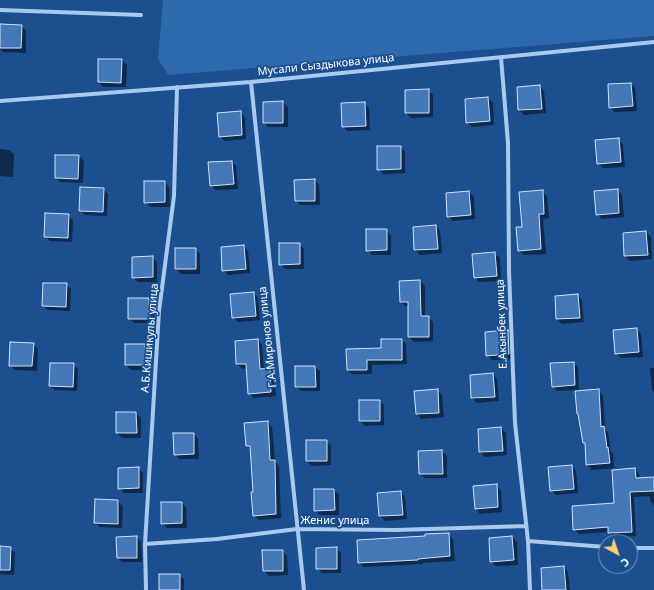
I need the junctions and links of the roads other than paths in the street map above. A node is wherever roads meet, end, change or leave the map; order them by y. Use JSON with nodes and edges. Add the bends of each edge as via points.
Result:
{"nodes":[{"id":1,"x":0,"y":10,"type":"edge"},
{"id":2,"x":141,"y":15,"type":"dead end"},
{"id":3,"x":654,"y":42,"type":"edge"},
{"id":4,"x":501,"y":57,"type":"junction"},
{"id":5,"x":251,"y":82,"type":"junction"},
{"id":6,"x":177,"y":87,"type":"junction"},
{"id":7,"x":0,"y":101,"type":"edge"},
{"id":8,"x":526,"y":526,"type":"junction"},
{"id":9,"x":297,"y":529,"type":"junction"},
{"id":10,"x":528,"y":541,"type":"junction"},
{"id":11,"x":145,"y":544,"type":"junction"},
{"id":12,"x":598,"y":546,"type":"edge"},
{"id":13,"x":638,"y":548,"type":"edge"},
{"id":14,"x":654,"y":548,"type":"edge"},
{"id":15,"x":146,"y":590,"type":"edge"},
{"id":16,"x":304,"y":590,"type":"edge"},
{"id":17,"x":530,"y":590,"type":"edge"}],
"edges":[{"from":1,"to":2,"type":"street"},
{"from":3,"to":4,"type":"street","name":"Мусали Сыздыкова улица"},
{"from":4,"to":5,"type":"street","name":"Мусали Сыздыкова улица"},
{"from":4,"to":8,"type":"street","name":"Е.Акынбек улица","via":[[508,143],[509,271],[515,423]]},
{"from":5,"to":6,"type":"street","name":"Мусали Сыздыкова улица"},
{"from":5,"to":9,"type":"street","name":"Г.А.Миронов улица"},
{"from":6,"to":7,"type":"street","name":"Мусали Сыздыкова улица"},
{"from":6,"to":11,"type":"street","name":"А.Б.Кишикулы улица","via":[[174,196],[159,311]]},
{"from":8,"to":9,"type":"street","name":"Женис улица","via":[[396,530]]},
{"from":8,"to":10,"type":"street","name":"Е.Акынбек улица"},
{"from":9,"to":11,"type":"street","name":"Женис улица","via":[[217,539]]},
{"from":9,"to":16,"type":"street","name":"Г.А.Миронов улица"},
{"from":10,"to":12,"type":"street"},
{"from":10,"to":17,"type":"street","name":"Е.Акынбек улица"},
{"from":11,"to":15,"type":"street","name":"А.Б.Кишикулы улица"},
{"from":13,"to":14,"type":"street"}]}
